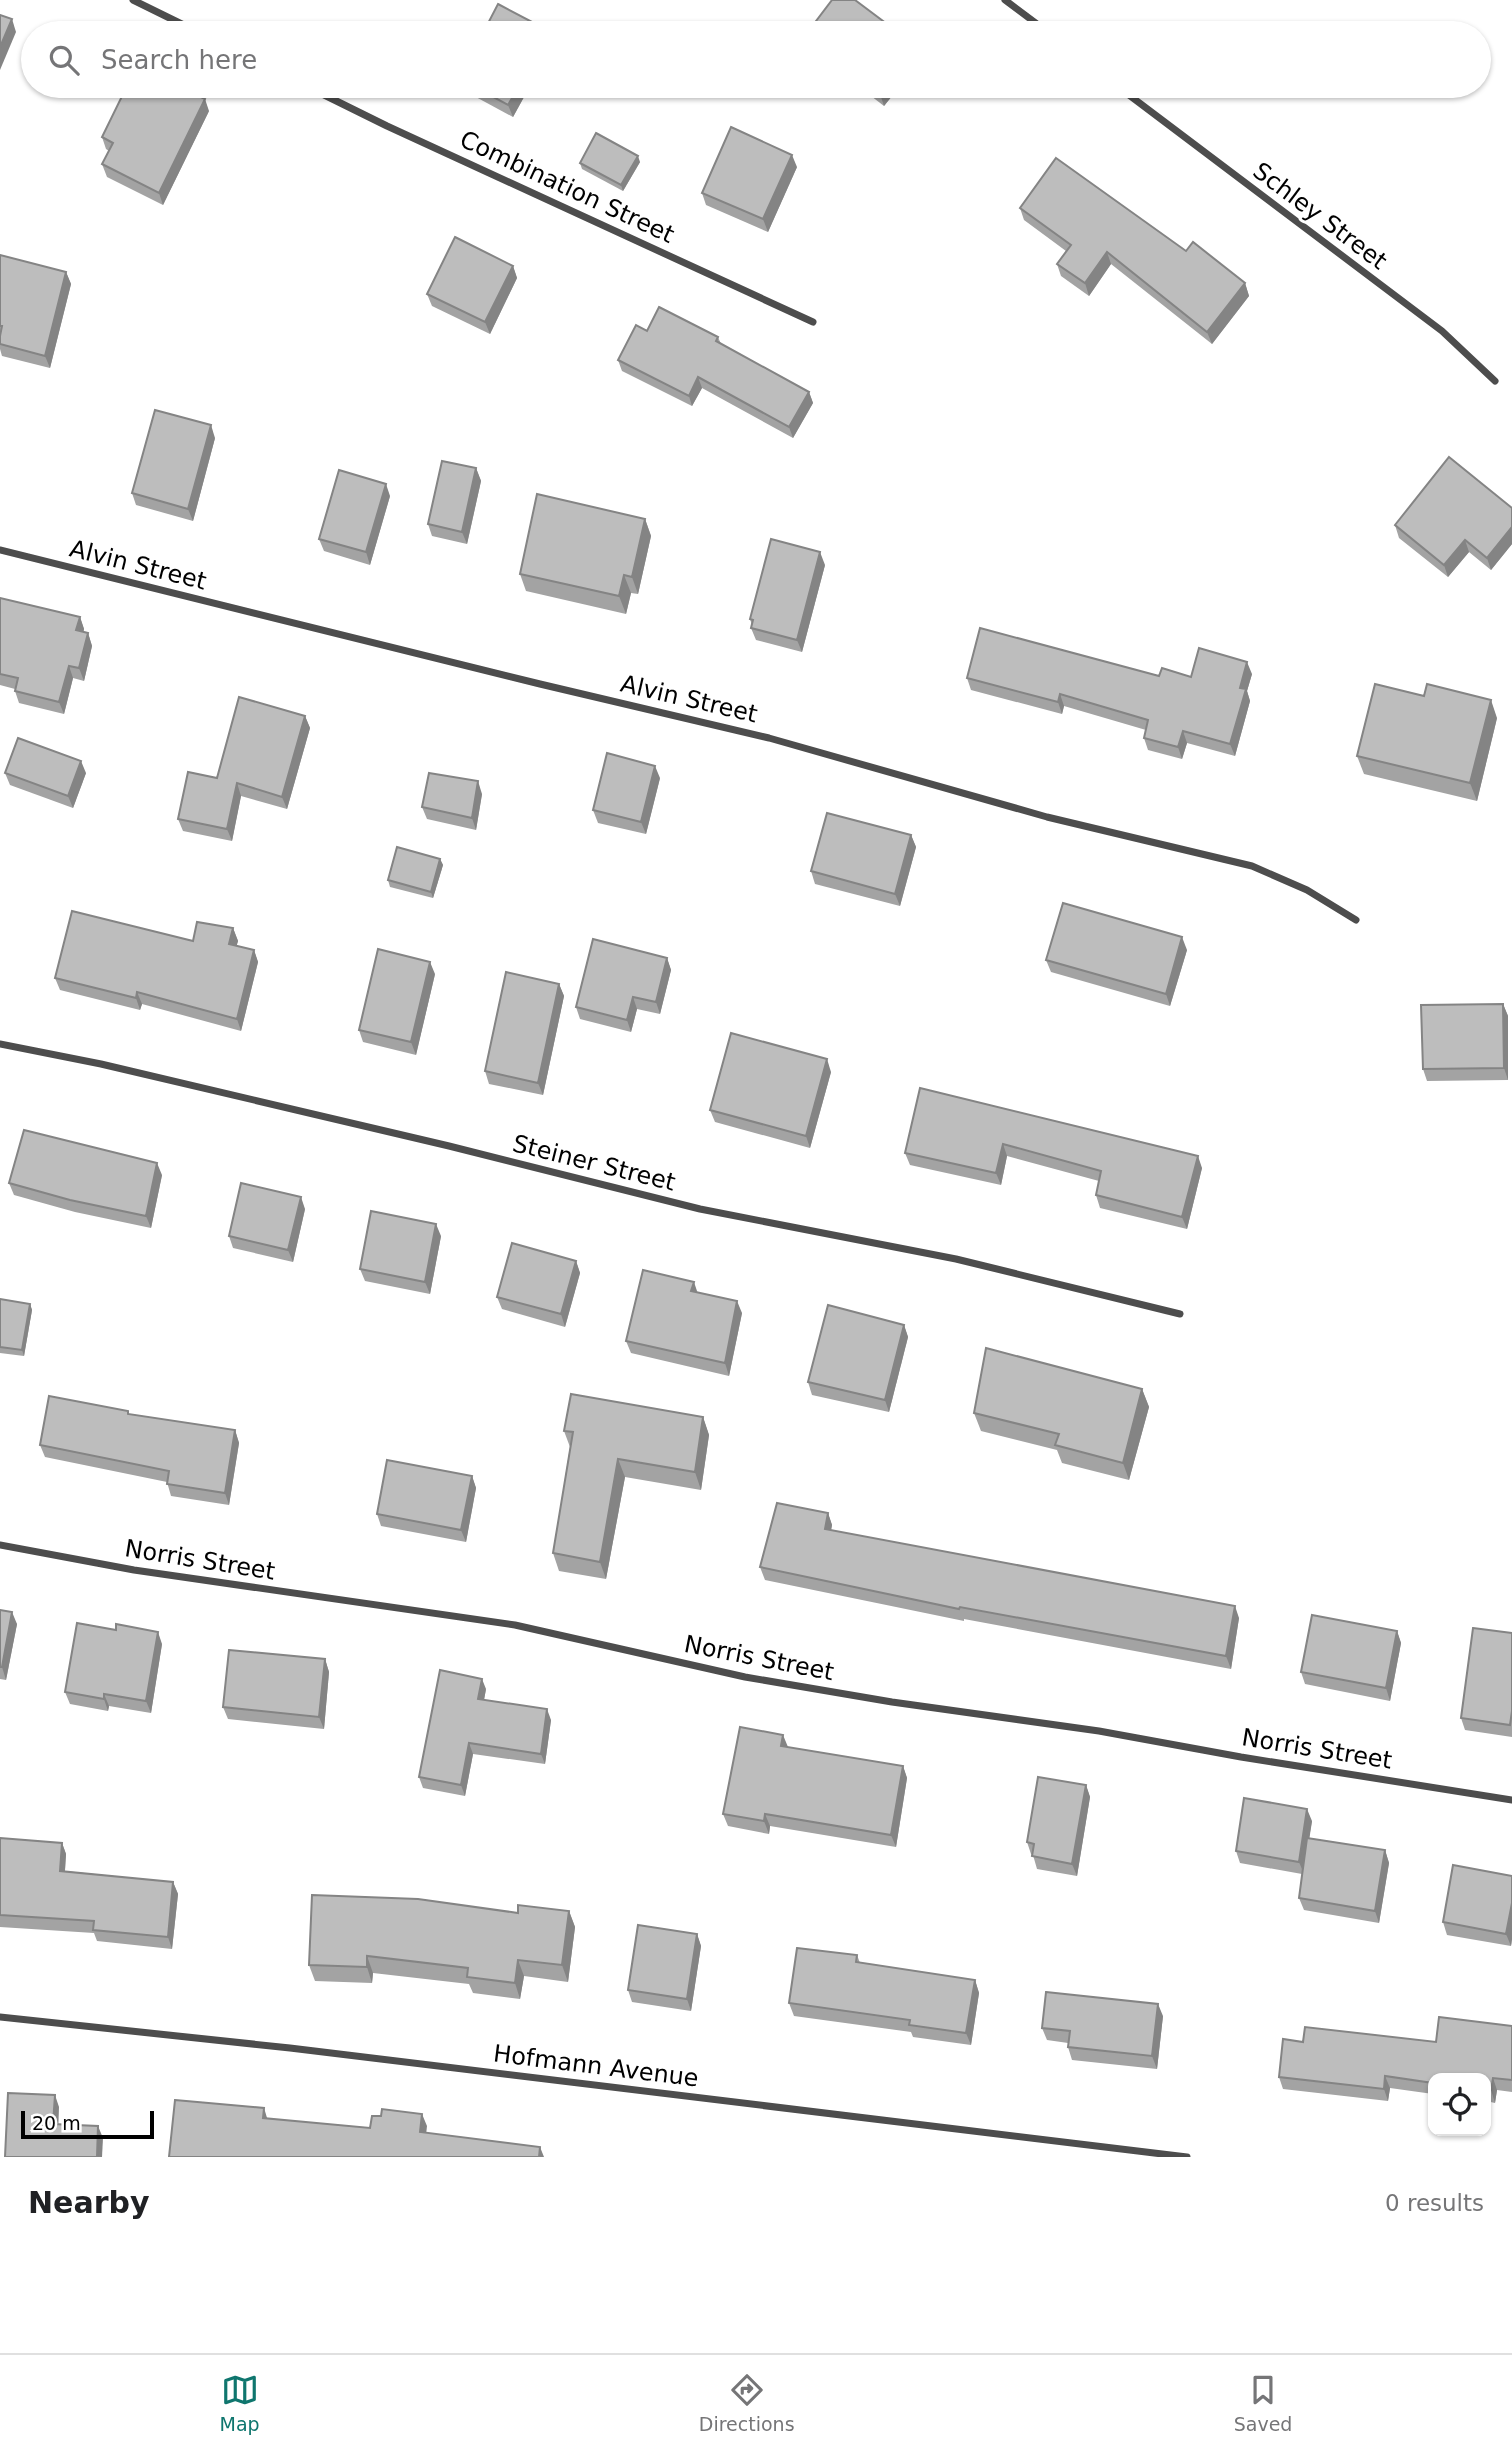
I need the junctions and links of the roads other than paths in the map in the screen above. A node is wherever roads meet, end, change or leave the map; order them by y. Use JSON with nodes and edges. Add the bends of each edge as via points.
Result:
{"nodes":[{"id":1,"x":133,"y":0,"type":"edge"},
{"id":2,"x":1006,"y":0,"type":"edge"},
{"id":3,"x":176,"y":21,"type":"edge"},
{"id":4,"x":1033,"y":21,"type":"edge"},
{"id":5,"x":330,"y":98,"type":"edge"},
{"id":6,"x":1133,"y":98,"type":"edge"},
{"id":7,"x":813,"y":321,"type":"dead end"},
{"id":8,"x":1495,"y":381,"type":"dead end"},
{"id":9,"x":0,"y":550,"type":"edge"},
{"id":10,"x":1356,"y":920,"type":"dead end"},
{"id":11,"x":0,"y":1044,"type":"edge"},
{"id":12,"x":1180,"y":1314,"type":"dead end"},
{"id":13,"x":0,"y":1545,"type":"edge"},
{"id":14,"x":1512,"y":1800,"type":"edge"},
{"id":15,"x":0,"y":2017,"type":"edge"},
{"id":16,"x":1187,"y":2157,"type":"edge"}],
"edges":[{"from":1,"to":3,"type":"street"},
{"from":2,"to":4,"type":"street"},
{"from":5,"to":7,"type":"street","name":"Combination Street"},
{"from":6,"to":8,"type":"street","name":"Schley Street","via":[[1442,331]]},
{"from":9,"to":10,"type":"street","name":"Alvin Street","via":[[769,738],[1046,817],[1252,866],[1307,890]]},
{"from":11,"to":12,"type":"street","name":"Steiner Street","via":[[101,1064],[700,1209],[956,1259]]},
{"from":13,"to":14,"type":"street","name":"Norris Street","via":[[134,1570],[515,1625],[745,1678]]},
{"from":15,"to":16,"type":"street","name":"Hofmann Avenue"}]}
